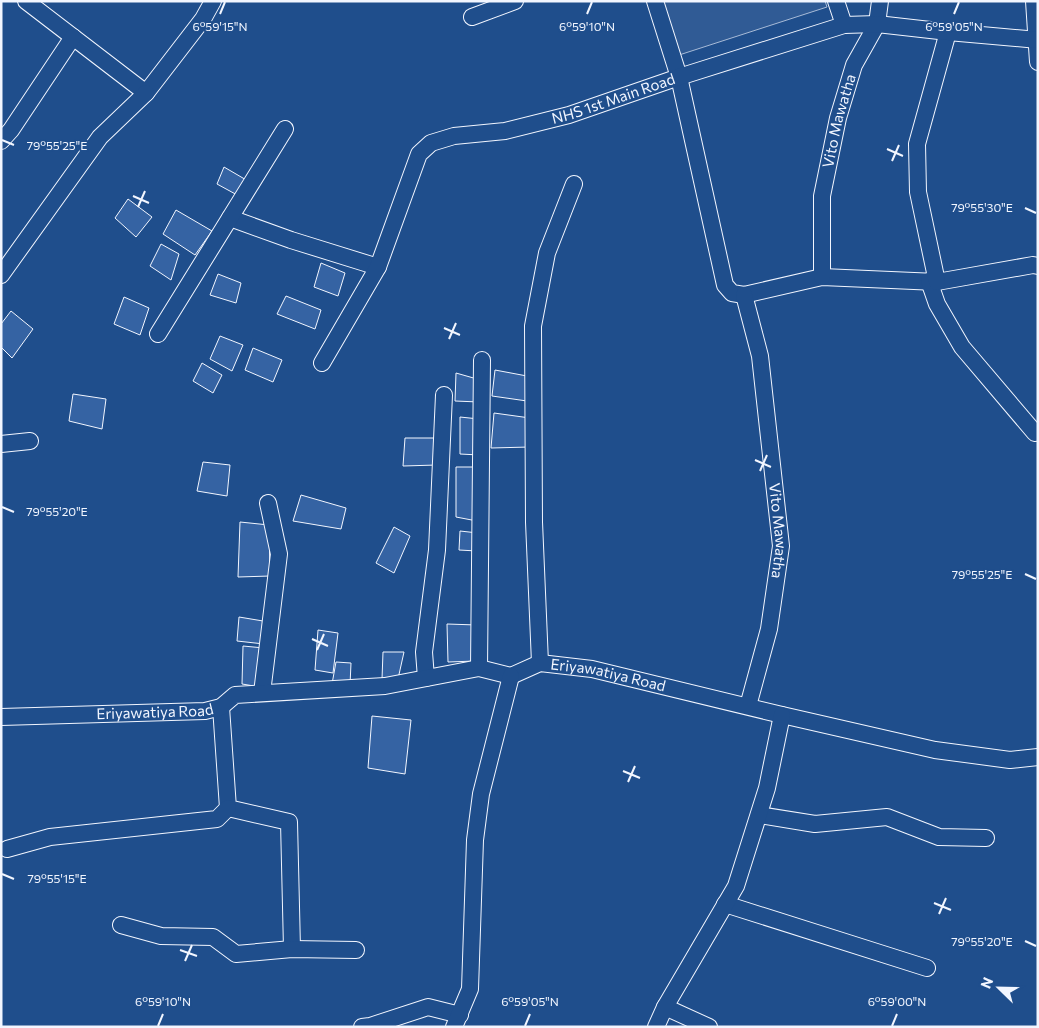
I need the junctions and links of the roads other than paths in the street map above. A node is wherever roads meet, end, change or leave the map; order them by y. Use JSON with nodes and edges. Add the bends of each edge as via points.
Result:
{"nodes":[{"id":1,"x":26,"y":1,"type":"edge"},
{"id":2,"x":213,"y":1,"type":"edge"},
{"id":3,"x":515,"y":1,"type":"edge"},
{"id":4,"x":655,"y":1,"type":"edge"},
{"id":5,"x":836,"y":1,"type":"edge"},
{"id":6,"x":880,"y":1,"type":"edge"},
{"id":7,"x":1034,"y":1,"type":"edge"},
{"id":8,"x":472,"y":16,"type":"dead end"},
{"id":9,"x":877,"y":24,"type":"junction"},
{"id":10,"x":844,"y":25,"type":"junction"},
{"id":11,"x":948,"y":32,"type":"junction"},
{"id":12,"x":73,"y":37,"type":"junction"},
{"id":13,"x":1036,"y":40,"type":"edge"},
{"id":14,"x":1038,"y":62,"type":"edge"},
{"id":15,"x":679,"y":77,"type":"junction"},
{"id":16,"x":146,"y":93,"type":"junction"},
{"id":17,"x":285,"y":129,"type":"dead end"},
{"id":18,"x":1,"y":141,"type":"edge"},
{"id":19,"x":574,"y":184,"type":"dead end"},
{"id":20,"x":230,"y":218,"type":"junction"},
{"id":21,"x":1038,"y":266,"type":"edge"},
{"id":22,"x":378,"y":267,"type":"junction"},
{"id":23,"x":1,"y":275,"type":"edge"},
{"id":24,"x":822,"y":278,"type":"junction"},
{"id":25,"x":933,"y":282,"type":"junction"},
{"id":26,"x":744,"y":295,"type":"junction"},
{"id":27,"x":158,"y":334,"type":"dead end"},
{"id":28,"x":482,"y":360,"type":"dead end"},
{"id":29,"x":322,"y":363,"type":"dead end"},
{"id":30,"x":444,"y":395,"type":"dead end"},
{"id":31,"x":1035,"y":433,"type":"dead end"},
{"id":32,"x":30,"y":441,"type":"dead end"},
{"id":33,"x":1,"y":444,"type":"edge"},
{"id":34,"x":268,"y":503,"type":"dead end"},
{"id":35,"x":540,"y":663,"type":"junction"},
{"id":36,"x":479,"y":668,"type":"junction"},
{"id":37,"x":510,"y":676,"type":"junction"},
{"id":38,"x":426,"y":678,"type":"junction"},
{"id":39,"x":262,"y":693,"type":"junction"},
{"id":40,"x":748,"y":706,"type":"junction"},
{"id":41,"x":221,"y":707,"type":"junction"},
{"id":42,"x":782,"y":715,"type":"junction"},
{"id":43,"x":1,"y":717,"type":"edge"},
{"id":44,"x":1038,"y":757,"type":"edge"},
{"id":45,"x":228,"y":808,"type":"junction"},
{"id":46,"x":759,"y":815,"type":"junction"},
{"id":47,"x":986,"y":838,"type":"dead end"},
{"id":48,"x":7,"y":849,"type":"dead end"},
{"id":49,"x":725,"y":904,"type":"junction"},
{"id":50,"x":121,"y":925,"type":"dead end"},
{"id":51,"x":292,"y":949,"type":"junction"},
{"id":52,"x":356,"y":950,"type":"dead end"},
{"id":53,"x":927,"y":968,"type":"dead end"},
{"id":54,"x":665,"y":1007,"type":"junction"},
{"id":55,"x":457,"y":1021,"type":"edge"},
{"id":56,"x":362,"y":1027,"type":"edge"},
{"id":57,"x":656,"y":1027,"type":"edge"},
{"id":58,"x":709,"y":1027,"type":"edge"}],
"edges":[{"from":1,"to":12,"type":"street"},
{"from":2,"to":16,"type":"street","via":[[203,19]]},
{"from":3,"to":8,"type":"street"},
{"from":4,"to":15,"type":"street"},
{"from":5,"to":10,"type":"street"},
{"from":6,"to":9,"type":"street","name":"Vito Mawatha"},
{"from":7,"to":13,"type":"street"},
{"from":9,"to":10,"type":"street","name":"NHS 1st Main Road"},
{"from":9,"to":11,"type":"street","name":"NHS 1st Main Road"},
{"from":9,"to":24,"type":"street","name":"Vito Mawatha","via":[[854,65],[838,118],[822,196]]},
{"from":10,"to":15,"type":"street","name":"NHS 1st Main Road"},
{"from":11,"to":13,"type":"street","name":"NHS 1st Main Road"},
{"from":11,"to":25,"type":"street","via":[[917,144],[918,192]]},
{"from":12,"to":16,"type":"street"},
{"from":12,"to":18,"type":"street"},
{"from":13,"to":14,"type":"street"},
{"from":15,"to":22,"type":"street","name":"NHS 1st Main Road","via":[[569,114],[505,131],[454,136],[431,144],[419,154]]},
{"from":15,"to":26,"type":"street","via":[[725,285],[732,293]]},
{"from":16,"to":23,"type":"street","via":[[100,137]]},
{"from":17,"to":20,"type":"street"},
{"from":19,"to":35,"type":"street","via":[[547,252],[533,326],[534,522]]},
{"from":20,"to":22,"type":"street"},
{"from":20,"to":27,"type":"street"},
{"from":21,"to":25,"type":"street"},
{"from":22,"to":29,"type":"street","name":"NHS 1st Main Road"},
{"from":24,"to":25,"type":"street"},
{"from":24,"to":26,"type":"street"},
{"from":25,"to":31,"type":"street","via":[[937,304],[962,347]]},
{"from":26,"to":40,"type":"street","name":"Vito Mawatha","via":[[760,356],[781,546],[769,629]]},
{"from":28,"to":36,"type":"street"},
{"from":30,"to":38,"type":"street","via":[[437,550],[424,652]]},
{"from":32,"to":33,"type":"street"},
{"from":34,"to":39,"type":"street","via":[[279,554]]},
{"from":35,"to":37,"type":"street","name":"Eriyawatiya Road"},
{"from":35,"to":40,"type":"street","name":"Eriyawatiya Road","via":[[592,669]]},
{"from":36,"to":37,"type":"street","name":"Eriyawatiya Road"},
{"from":36,"to":38,"type":"street","name":"Eriyawatiya Road"},
{"from":37,"to":55,"type":"street","via":[[481,794],[475,840],[470,988]]},
{"from":38,"to":39,"type":"street","name":"Eriyawatiya Road","via":[[385,686]]},
{"from":39,"to":41,"type":"street","name":"Eriyawatiya Road","via":[[235,695]]},
{"from":40,"to":42,"type":"street","name":"Eriyawatiya Road"},
{"from":41,"to":43,"type":"street","name":"Eriyawatiya Road","via":[[205,711]]},
{"from":41,"to":45,"type":"street"},
{"from":42,"to":44,"type":"street","name":"Eriyawatiya Road","via":[[944,751],[1010,760]]},
{"from":42,"to":46,"type":"street"},
{"from":45,"to":48,"type":"street","via":[[218,819],[50,837]]},
{"from":45,"to":51,"type":"street","via":[[289,822]]},
{"from":46,"to":47,"type":"street","via":[[815,824],[887,817],[939,837]]},
{"from":46,"to":49,"type":"street","via":[[736,886]]},
{"from":49,"to":53,"type":"street"},
{"from":49,"to":54,"type":"street"},
{"from":50,"to":51,"type":"street","via":[[161,936],[213,937],[236,954]]},
{"from":51,"to":52,"type":"street"},
{"from":54,"to":57,"type":"street"},
{"from":54,"to":58,"type":"street"},
{"from":55,"to":56,"type":"street","via":[[428,1006]]}]}
